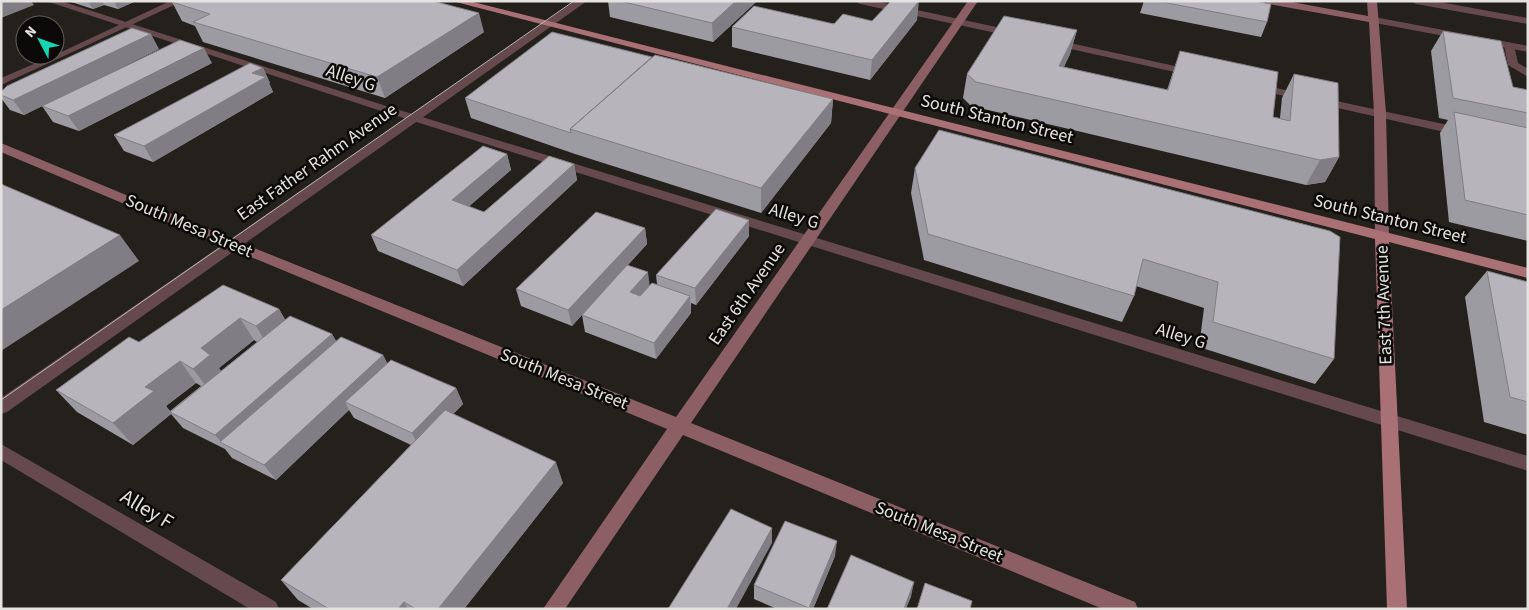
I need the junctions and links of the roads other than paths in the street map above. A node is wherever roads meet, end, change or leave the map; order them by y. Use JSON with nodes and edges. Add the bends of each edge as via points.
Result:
{"nodes":[{"id":1,"x":50,"y":1,"type":"edge"},
{"id":2,"x":178,"y":1,"type":"edge"},
{"id":3,"x":457,"y":1,"type":"edge"},
{"id":4,"x":582,"y":1,"type":"edge"},
{"id":5,"x":860,"y":1,"type":"edge"},
{"id":6,"x":973,"y":1,"type":"edge"},
{"id":7,"x":1269,"y":1,"type":"edge"},
{"id":8,"x":1372,"y":1,"type":"edge"},
{"id":9,"x":1416,"y":1,"type":"edge"},
{"id":10,"x":1374,"y":20,"type":"junction"},
{"id":11,"x":1528,"y":21,"type":"edge"},
{"id":12,"x":959,"y":22,"type":"junction"},
{"id":13,"x":549,"y":24,"type":"junction"},
{"id":14,"x":127,"y":25,"type":"junction"},
{"id":15,"x":1022,"y":36,"type":"edge"},
{"id":16,"x":1042,"y":40,"type":"edge"},
{"id":17,"x":1509,"y":45,"type":"junction"},
{"id":18,"x":1528,"y":49,"type":"edge"},
{"id":19,"x":1528,"y":74,"type":"edge"},
{"id":20,"x":1204,"y":76,"type":"edge"},
{"id":21,"x":1,"y":82,"type":"edge"},
{"id":22,"x":1243,"y":84,"type":"edge"},
{"id":23,"x":896,"y":113,"type":"junction"},
{"id":24,"x":1380,"y":114,"type":"junction"},
{"id":25,"x":416,"y":118,"type":"junction"},
{"id":26,"x":1471,"y":134,"type":"edge"},
{"id":27,"x":1,"y":147,"type":"edge"},
{"id":28,"x":1382,"y":236,"type":"junction"},
{"id":29,"x":808,"y":239,"type":"junction"},
{"id":30,"x":234,"y":245,"type":"junction"},
{"id":31,"x":1528,"y":273,"type":"edge"},
{"id":32,"x":1,"y":407,"type":"edge"},
{"id":33,"x":1389,"y":420,"type":"junction"},
{"id":34,"x":679,"y":426,"type":"junction"},
{"id":35,"x":1,"y":451,"type":"edge"},
{"id":36,"x":1528,"y":464,"type":"edge"},
{"id":37,"x":269,"y":609,"type":"edge"},
{"id":38,"x":553,"y":609,"type":"edge"},
{"id":39,"x":1128,"y":609,"type":"edge"},
{"id":40,"x":1397,"y":609,"type":"edge"}],
"edges":[{"from":1,"to":14,"type":"street","name":"Alley G"},
{"from":2,"to":14,"type":"street"},
{"from":3,"to":13,"type":"main road","name":"South Stanton Street"},
{"from":4,"to":13,"type":"street","name":"East Father Rahm Avenue"},
{"from":5,"to":12,"type":"street"},
{"from":6,"to":12,"type":"main road","name":"East 6th Avenue"},
{"from":7,"to":10,"type":"main road"},
{"from":8,"to":10,"type":"main road","name":"East 7th Avenue"},
{"from":9,"to":11,"type":"street"},
{"from":10,"to":17,"type":"street"},
{"from":10,"to":24,"type":"main road","name":"East 7th Avenue"},
{"from":12,"to":15,"type":"street"},
{"from":12,"to":23,"type":"main road","name":"East 6th Avenue"},
{"from":13,"to":23,"type":"main road","name":"South Stanton Street"},
{"from":13,"to":25,"type":"street","name":"East Father Rahm Avenue"},
{"from":14,"to":21,"type":"street"},
{"from":14,"to":25,"type":"street","name":"Alley G"},
{"from":16,"to":20,"type":"street"},
{"from":17,"to":18,"type":"street"},
{"from":17,"to":19,"type":"street","via":[[1513,65]]},
{"from":22,"to":24,"type":"street"},
{"from":23,"to":28,"type":"main road","name":"South Stanton Street"},
{"from":23,"to":29,"type":"main road","name":"East 6th Avenue"},
{"from":24,"to":26,"type":"street"},
{"from":24,"to":28,"type":"main road","name":"East 7th Avenue"},
{"from":25,"to":29,"type":"street","name":"Alley G"},
{"from":25,"to":30,"type":"street","name":"East Father Rahm Avenue"},
{"from":27,"to":30,"type":"main road","name":"South Mesa Street"},
{"from":28,"to":31,"type":"main road","name":"South Stanton Street"},
{"from":28,"to":33,"type":"main road","name":"East 7th Avenue"},
{"from":29,"to":33,"type":"street","name":"Alley G"},
{"from":29,"to":34,"type":"main road","name":"East 6th Avenue"},
{"from":30,"to":32,"type":"street","name":"East Father Rahm Avenue"},
{"from":30,"to":34,"type":"main road","name":"South Mesa Street"},
{"from":33,"to":36,"type":"street","name":"Alley G"},
{"from":33,"to":40,"type":"main road","name":"East 7th Avenue"},
{"from":34,"to":38,"type":"main road","name":"East 6th Avenue"},
{"from":34,"to":39,"type":"main road","name":"South Mesa Street"},
{"from":35,"to":37,"type":"street","name":"Alley F"}]}
